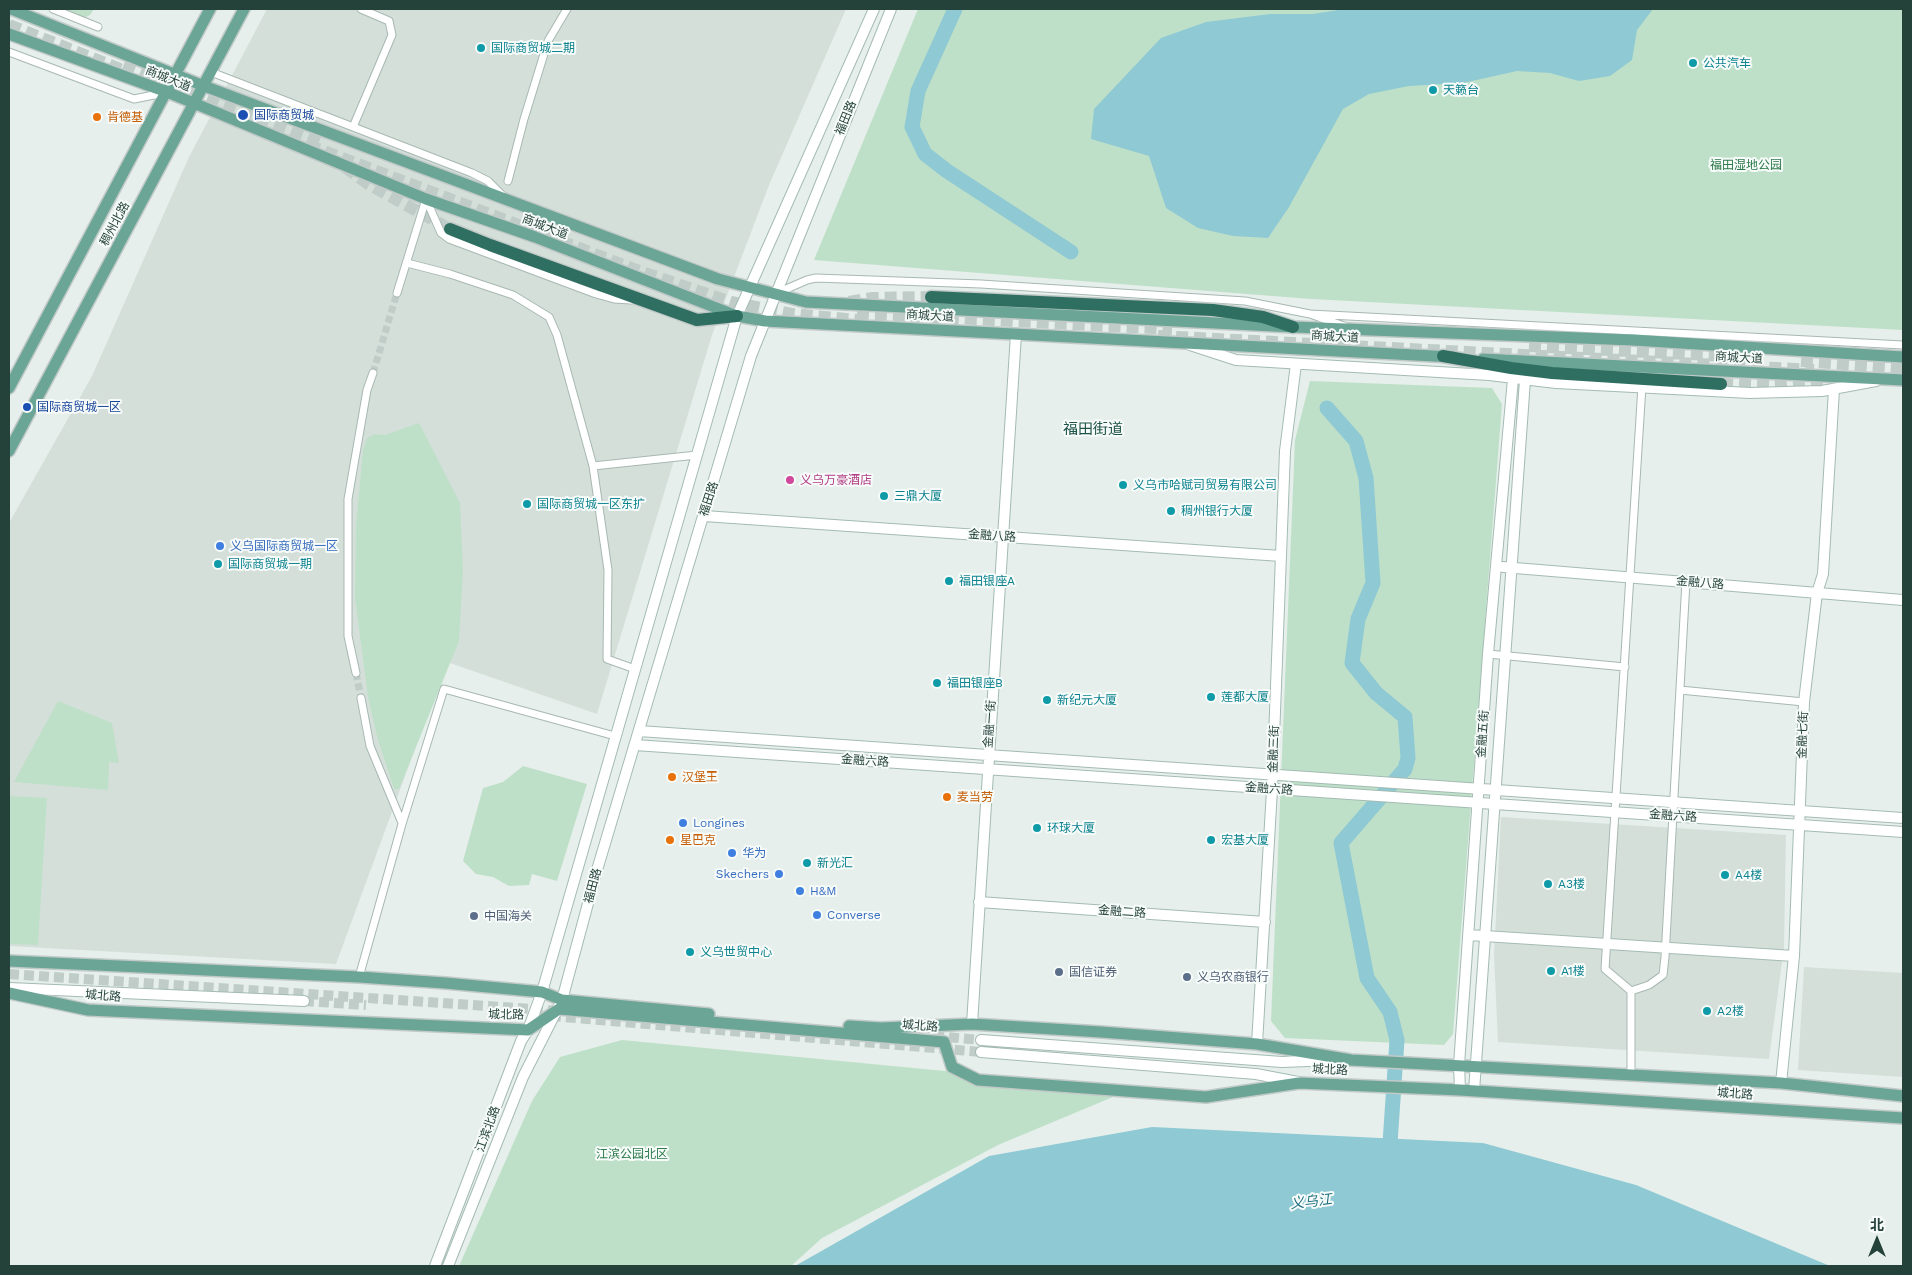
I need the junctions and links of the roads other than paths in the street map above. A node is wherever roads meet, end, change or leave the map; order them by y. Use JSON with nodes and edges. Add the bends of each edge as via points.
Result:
{"nodes":[{"id":1,"x":11,"y":9,"type":"edge"},
{"id":2,"x":53,"y":9,"type":"edge"},
{"id":3,"x":210,"y":9,"type":"edge"},
{"id":4,"x":244,"y":9,"type":"edge"},
{"id":5,"x":361,"y":9,"type":"edge"},
{"id":6,"x":567,"y":9,"type":"edge"},
{"id":7,"x":874,"y":9,"type":"edge"},
{"id":8,"x":891,"y":9,"type":"edge"},
{"id":9,"x":98,"y":27,"type":"dead end"},
{"id":10,"x":9,"y":34,"type":"edge"},
{"id":11,"x":9,"y":52,"type":"edge"},
{"id":12,"x":211,"y":72,"type":"junction"},
{"id":13,"x":176,"y":74,"type":"junction"},
{"id":14,"x":204,"y":86,"type":"junction"},
{"id":15,"x":167,"y":92,"type":"junction"},
{"id":16,"x":194,"y":105,"type":"junction"},
{"id":17,"x":353,"y":127,"type":"junction"},
{"id":18,"x":508,"y":180,"type":"dead end"},
{"id":19,"x":426,"y":199,"type":"junction"},
{"id":20,"x":505,"y":199,"type":"junction"},
{"id":21,"x":450,"y":228,"type":"tunnel mouth"},
{"id":22,"x":407,"y":263,"type":"junction"},
{"id":23,"x":750,"y":286,"type":"junction"},
{"id":24,"x":397,"y":293,"type":"tunnel mouth"},
{"id":25,"x":776,"y":293,"type":"junction"},
{"id":26,"x":931,"y":297,"type":"tunnel mouth"},
{"id":27,"x":647,"y":301,"type":"junction"},
{"id":28,"x":1310,"y":314,"type":"junction"},
{"id":29,"x":737,"y":316,"type":"junction"},
{"id":30,"x":765,"y":321,"type":"junction"},
{"id":31,"x":1293,"y":327,"type":"junction"},
{"id":32,"x":1354,"y":330,"type":"junction"},
{"id":33,"x":1016,"y":334,"type":"junction"},
{"id":34,"x":1185,"y":343,"type":"junction"},
{"id":35,"x":1903,"y":345,"type":"edge"},
{"id":36,"x":1444,"y":356,"type":"junction"},
{"id":37,"x":1903,"y":358,"type":"edge"},
{"id":38,"x":1296,"y":364,"type":"junction"},
{"id":39,"x":373,"y":373,"type":"tunnel mouth"},
{"id":40,"x":1513,"y":379,"type":"junction"},
{"id":41,"x":1888,"y":379,"type":"junction"},
{"id":42,"x":1525,"y":380,"type":"junction"},
{"id":43,"x":1903,"y":380,"type":"edge"},
{"id":44,"x":1721,"y":384,"type":"tunnel mouth"},
{"id":45,"x":1642,"y":386,"type":"junction"},
{"id":46,"x":9,"y":388,"type":"edge"},
{"id":47,"x":1834,"y":389,"type":"junction"},
{"id":48,"x":9,"y":451,"type":"edge"},
{"id":49,"x":697,"y":455,"type":"junction"},
{"id":50,"x":593,"y":466,"type":"junction"},
{"id":51,"x":704,"y":516,"type":"junction"},
{"id":52,"x":1003,"y":537,"type":"junction"},
{"id":53,"x":1281,"y":556,"type":"junction"},
{"id":54,"x":1497,"y":566,"type":"junction"},
{"id":55,"x":1510,"y":567,"type":"junction"},
{"id":56,"x":1629,"y":576,"type":"junction"},
{"id":57,"x":1686,"y":581,"type":"junction"},
{"id":58,"x":1817,"y":593,"type":"junction"},
{"id":59,"x":1903,"y":600,"type":"edge"},
{"id":60,"x":1488,"y":654,"type":"junction"},
{"id":61,"x":1504,"y":656,"type":"junction"},
{"id":62,"x":1625,"y":667,"type":"junction"},
{"id":63,"x":635,"y":669,"type":"junction"},
{"id":64,"x":356,"y":673,"type":"tunnel mouth"},
{"id":65,"x":1680,"y":690,"type":"junction"},
{"id":66,"x":360,"y":698,"type":"tunnel mouth"},
{"id":67,"x":1804,"y":702,"type":"junction"},
{"id":68,"x":639,"y":731,"type":"junction"},
{"id":69,"x":615,"y":736,"type":"junction"},
{"id":70,"x":635,"y":745,"type":"junction"},
{"id":71,"x":988,"y":754,"type":"junction"},
{"id":72,"x":987,"y":770,"type":"junction"},
{"id":73,"x":1273,"y":775,"type":"junction"},
{"id":74,"x":1479,"y":789,"type":"junction"},
{"id":75,"x":1272,"y":790,"type":"junction"},
{"id":76,"x":1495,"y":790,"type":"junction"},
{"id":77,"x":1615,"y":798,"type":"junction"},
{"id":78,"x":1674,"y":802,"type":"junction"},
{"id":79,"x":1478,"y":804,"type":"junction"},
{"id":80,"x":1494,"y":805,"type":"junction"},
{"id":81,"x":1800,"y":811,"type":"junction"},
{"id":82,"x":1614,"y":812,"type":"junction"},
{"id":83,"x":1673,"y":816,"type":"junction"},
{"id":84,"x":1903,"y":818,"type":"edge"},
{"id":85,"x":402,"y":824,"type":"junction"},
{"id":86,"x":1798,"y":824,"type":"junction"},
{"id":87,"x":1903,"y":832,"type":"edge"},
{"id":88,"x":979,"y":902,"type":"junction"},
{"id":89,"x":1265,"y":922,"type":"junction"},
{"id":90,"x":1469,"y":935,"type":"junction"},
{"id":91,"x":1485,"y":936,"type":"junction"},
{"id":92,"x":1606,"y":944,"type":"junction"},
{"id":93,"x":1666,"y":948,"type":"junction"},
{"id":94,"x":1794,"y":956,"type":"junction"},
{"id":95,"x":9,"y":962,"type":"edge"},
{"id":96,"x":358,"y":977,"type":"junction"},
{"id":97,"x":9,"y":988,"type":"edge"},
{"id":98,"x":1631,"y":991,"type":"junction"},
{"id":99,"x":542,"y":992,"type":"junction"},
{"id":100,"x":9,"y":993,"type":"edge"},
{"id":101,"x":304,"y":1002,"type":"tunnel mouth"},
{"id":102,"x":561,"y":1005,"type":"junction"},
{"id":103,"x":972,"y":1024,"type":"junction"},
{"id":104,"x":528,"y":1030,"type":"junction"},
{"id":105,"x":981,"y":1040,"type":"tunnel mouth"},
{"id":106,"x":1257,"y":1044,"type":"junction"},
{"id":107,"x":980,"y":1052,"type":"tunnel mouth"},
{"id":108,"x":1351,"y":1060,"type":"junction"},
{"id":109,"x":1459,"y":1066,"type":"junction"},
{"id":110,"x":1478,"y":1066,"type":"junction"},
{"id":111,"x":1631,"y":1074,"type":"junction"},
{"id":112,"x":1299,"y":1083,"type":"junction"},
{"id":113,"x":1781,"y":1083,"type":"junction"},
{"id":114,"x":1460,"y":1090,"type":"junction"},
{"id":115,"x":1474,"y":1091,"type":"junction"},
{"id":116,"x":1903,"y":1096,"type":"edge"},
{"id":117,"x":1903,"y":1118,"type":"edge"},
{"id":118,"x":435,"y":1266,"type":"edge"},
{"id":119,"x":448,"y":1266,"type":"edge"}],
"edges":[{"from":1,"to":13,"type":"main road","name":"商城大道"},
{"from":2,"to":9,"type":"street"},
{"from":3,"to":13,"type":"main road","name":"稠州北路"},
{"from":4,"to":12,"type":"main road","name":"稠州北路"},
{"from":5,"to":17,"type":"street","via":[[389,21],[392,35]]},
{"from":6,"to":18,"type":"street","via":[[548,41]]},
{"from":7,"to":23,"type":"street","name":"福田路"},
{"from":8,"to":25,"type":"street","name":"福田路"},
{"from":10,"to":15,"type":"main road","name":"商城大道"},
{"from":11,"to":15,"type":"street","via":[[134,99]]},
{"from":12,"to":14,"type":"main road","name":"稠州北路"},
{"from":12,"to":17,"type":"street"},
{"from":13,"to":14,"type":"main road","name":"商城大道"},
{"from":13,"to":15,"type":"main road","name":"稠州北路"},
{"from":14,"to":16,"type":"main road","name":"稠州北路"},
{"from":14,"to":20,"type":"main road","name":"商城大道"},
{"from":15,"to":16,"type":"main road","name":"商城大道"},
{"from":15,"to":46,"type":"main road","name":"稠州北路"},
{"from":16,"to":19,"type":"main road","name":"商城大道"},
{"from":16,"to":48,"type":"main road","name":"稠州北路"},
{"from":17,"to":20,"type":"street","via":[[472,173],[488,181]]},
{"from":19,"to":22,"type":"street"},
{"from":19,"to":27,"type":"street","via":[[441,233],[449,239],[596,294],[614,299]]},
{"from":19,"to":29,"type":"main road","name":"商城大道","via":[[535,237]]},
{"from":20,"to":23,"type":"main road","name":"商城大道","via":[[718,279]]},
{"from":21,"to":27,"type":"highway"},
{"from":22,"to":24,"type":"street"},
{"from":22,"to":50,"type":"street","via":[[514,295],[550,317]]},
{"from":23,"to":25,"type":"main road","name":"商城大道"},
{"from":23,"to":29,"type":"street","name":"福田路"},
{"from":25,"to":28,"type":"street","via":[[816,278],[981,284],[1245,301]]},
{"from":25,"to":30,"type":"street","name":"福田路"},
{"from":25,"to":31,"type":"main road","name":"商城大道","via":[[806,302]]},
{"from":26,"to":31,"type":"highway","via":[[1213,310],[1263,317]]},
{"from":27,"to":29,"type":"highway","via":[[697,320]]},
{"from":28,"to":32,"type":"street"},
{"from":28,"to":35,"type":"street"},
{"from":29,"to":30,"type":"main road","name":"商城大道"},
{"from":29,"to":49,"type":"street","name":"福田路"},
{"from":30,"to":33,"type":"main road","name":"商城大道"},
{"from":30,"to":51,"type":"street","name":"福田路","via":[[751,356]]},
{"from":31,"to":32,"type":"main road","name":"商城大道"},
{"from":32,"to":37,"type":"main road","name":"商城大道","via":[[1633,340]]},
{"from":33,"to":34,"type":"main road","name":"商城大道"},
{"from":33,"to":52,"type":"street","name":"金融一街"},
{"from":34,"to":36,"type":"main road","name":"商城大道"},
{"from":34,"to":38,"type":"street","via":[[1236,360]]},
{"from":36,"to":41,"type":"main road","name":"商城大道"},
{"from":36,"to":44,"type":"highway","via":[[1544,372]]},
{"from":38,"to":40,"type":"street"},
{"from":38,"to":53,"type":"street","name":"金融三街","via":[[1284,451]]},
{"from":39,"to":64,"type":"street","via":[[348,499],[348,636]]},
{"from":40,"to":42,"type":"street"},
{"from":40,"to":54,"type":"street","name":"金融五街"},
{"from":41,"to":43,"type":"main road","name":"商城大道"},
{"from":41,"to":47,"type":"street"},
{"from":42,"to":45,"type":"street"},
{"from":42,"to":55,"type":"street","name":"金融五街"},
{"from":45,"to":47,"type":"street","via":[[1750,393]]},
{"from":45,"to":56,"type":"street"},
{"from":47,"to":58,"type":"street","name":"金融七街","via":[[1823,574]]},
{"from":49,"to":50,"type":"street"},
{"from":49,"to":63,"type":"street","name":"福田路"},
{"from":50,"to":63,"type":"street","via":[[608,570],[607,658]]},
{"from":51,"to":52,"type":"street","name":"金融八路"},
{"from":51,"to":68,"type":"street","name":"福田路"},
{"from":52,"to":53,"type":"street","name":"金融八路"},
{"from":52,"to":71,"type":"street","name":"金融一街"},
{"from":53,"to":73,"type":"street","name":"金融三街"},
{"from":54,"to":55,"type":"street","name":"金融八路"},
{"from":54,"to":60,"type":"street","name":"金融五街"},
{"from":55,"to":56,"type":"street","name":"金融八路"},
{"from":55,"to":61,"type":"street","name":"金融五街"},
{"from":56,"to":57,"type":"street","name":"金融八路"},
{"from":56,"to":62,"type":"street"},
{"from":57,"to":58,"type":"street","name":"金融八路"},
{"from":57,"to":65,"type":"street"},
{"from":58,"to":59,"type":"street","name":"金融八路"},
{"from":58,"to":67,"type":"street","name":"金融七街"},
{"from":60,"to":61,"type":"street"},
{"from":60,"to":74,"type":"street","name":"金融五街"},
{"from":61,"to":62,"type":"street"},
{"from":61,"to":76,"type":"street","name":"金融五街"},
{"from":62,"to":77,"type":"street"},
{"from":63,"to":69,"type":"street","name":"福田路"},
{"from":65,"to":67,"type":"street"},
{"from":65,"to":78,"type":"street"},
{"from":66,"to":85,"type":"street","via":[[370,746]]},
{"from":67,"to":81,"type":"street","name":"金融七街"},
{"from":68,"to":70,"type":"street","name":"福田路"},
{"from":68,"to":71,"type":"street","name":"金融六路"},
{"from":69,"to":85,"type":"street","via":[[444,689]]},
{"from":69,"to":99,"type":"street","name":"福田路"},
{"from":70,"to":72,"type":"street","name":"金融六路"},
{"from":70,"to":102,"type":"street","name":"福田路"},
{"from":71,"to":72,"type":"street","name":"金融一街"},
{"from":71,"to":73,"type":"street","name":"金融六路"},
{"from":72,"to":75,"type":"street","name":"金融六路"},
{"from":72,"to":88,"type":"street","name":"金融一街"},
{"from":73,"to":74,"type":"street","name":"金融六路"},
{"from":73,"to":75,"type":"street","name":"金融三街"},
{"from":74,"to":76,"type":"street","name":"金融六路"},
{"from":74,"to":79,"type":"street","name":"金融五街"},
{"from":75,"to":79,"type":"street","name":"金融六路"},
{"from":75,"to":89,"type":"street","name":"金融三街"},
{"from":76,"to":77,"type":"street","name":"金融六路"},
{"from":76,"to":80,"type":"street","name":"金融五街"},
{"from":77,"to":78,"type":"street","name":"金融六路"},
{"from":77,"to":82,"type":"street"},
{"from":78,"to":81,"type":"street","name":"金融六路"},
{"from":78,"to":83,"type":"street"},
{"from":79,"to":80,"type":"street","name":"金融六路"},
{"from":79,"to":90,"type":"street","name":"金融五街"},
{"from":80,"to":82,"type":"street","name":"金融六路"},
{"from":80,"to":91,"type":"street","name":"金融五街"},
{"from":81,"to":84,"type":"street","name":"金融六路"},
{"from":81,"to":86,"type":"street","name":"金融七街"},
{"from":82,"to":83,"type":"street","name":"金融六路"},
{"from":82,"to":92,"type":"street"},
{"from":83,"to":86,"type":"street","name":"金融六路"},
{"from":83,"to":93,"type":"street"},
{"from":85,"to":96,"type":"street"},
{"from":86,"to":87,"type":"street","name":"金融六路"},
{"from":86,"to":94,"type":"street","name":"金融七街"},
{"from":88,"to":89,"type":"street","name":"金融二路"},
{"from":88,"to":103,"type":"street","name":"金融一街"},
{"from":89,"to":106,"type":"street","name":"金融三街"},
{"from":90,"to":91,"type":"street"},
{"from":90,"to":109,"type":"street","name":"金融五街"},
{"from":91,"to":92,"type":"street"},
{"from":91,"to":110,"type":"street","name":"金融五街"},
{"from":92,"to":93,"type":"street"},
{"from":92,"to":98,"type":"street","via":[[1605,969]]},
{"from":93,"to":94,"type":"street"},
{"from":93,"to":98,"type":"street","via":[[1663,975],[1649,985]]},
{"from":94,"to":113,"type":"street","name":"金融七街"},
{"from":95,"to":96,"type":"main road","name":"城北路"},
{"from":96,"to":99,"type":"main road","name":"城北路"},
{"from":97,"to":101,"type":"street"},
{"from":98,"to":111,"type":"street"},
{"from":99,"to":102,"type":"main road","name":"城北路"},
{"from":99,"to":104,"type":"street","name":"江滨北路"},
{"from":100,"to":104,"type":"main road","name":"城北路","via":[[88,1010]]},
{"from":102,"to":103,"type":"main road","name":"城北路","via":[[881,1028]]},
{"from":102,"to":104,"type":"main road","name":"城北路"},
{"from":102,"to":112,"type":"main road","name":"城北路","via":[[944,1042],[952,1067],[978,1080],[1206,1097]]},
{"from":102,"to":119,"type":"street","name":"江滨北路","via":[[523,1076]]},
{"from":103,"to":106,"type":"main road","name":"城北路"},
{"from":104,"to":118,"type":"street","name":"江滨北路"},
{"from":105,"to":108,"type":"street","via":[[1282,1062]]},
{"from":106,"to":108,"type":"main road","name":"城北路"},
{"from":107,"to":112,"type":"street","via":[[1256,1074]]},
{"from":108,"to":109,"type":"main road","name":"城北路"},
{"from":109,"to":110,"type":"main road","name":"城北路"},
{"from":109,"to":114,"type":"street","name":"金融五街"},
{"from":110,"to":111,"type":"main road","name":"城北路"},
{"from":110,"to":115,"type":"street","name":"金融五街"},
{"from":111,"to":113,"type":"main road","name":"城北路"},
{"from":112,"to":114,"type":"main road","name":"城北路"},
{"from":113,"to":116,"type":"main road","name":"城北路"},
{"from":114,"to":115,"type":"main road","name":"城北路"},
{"from":115,"to":117,"type":"main road","name":"城北路"}]}
